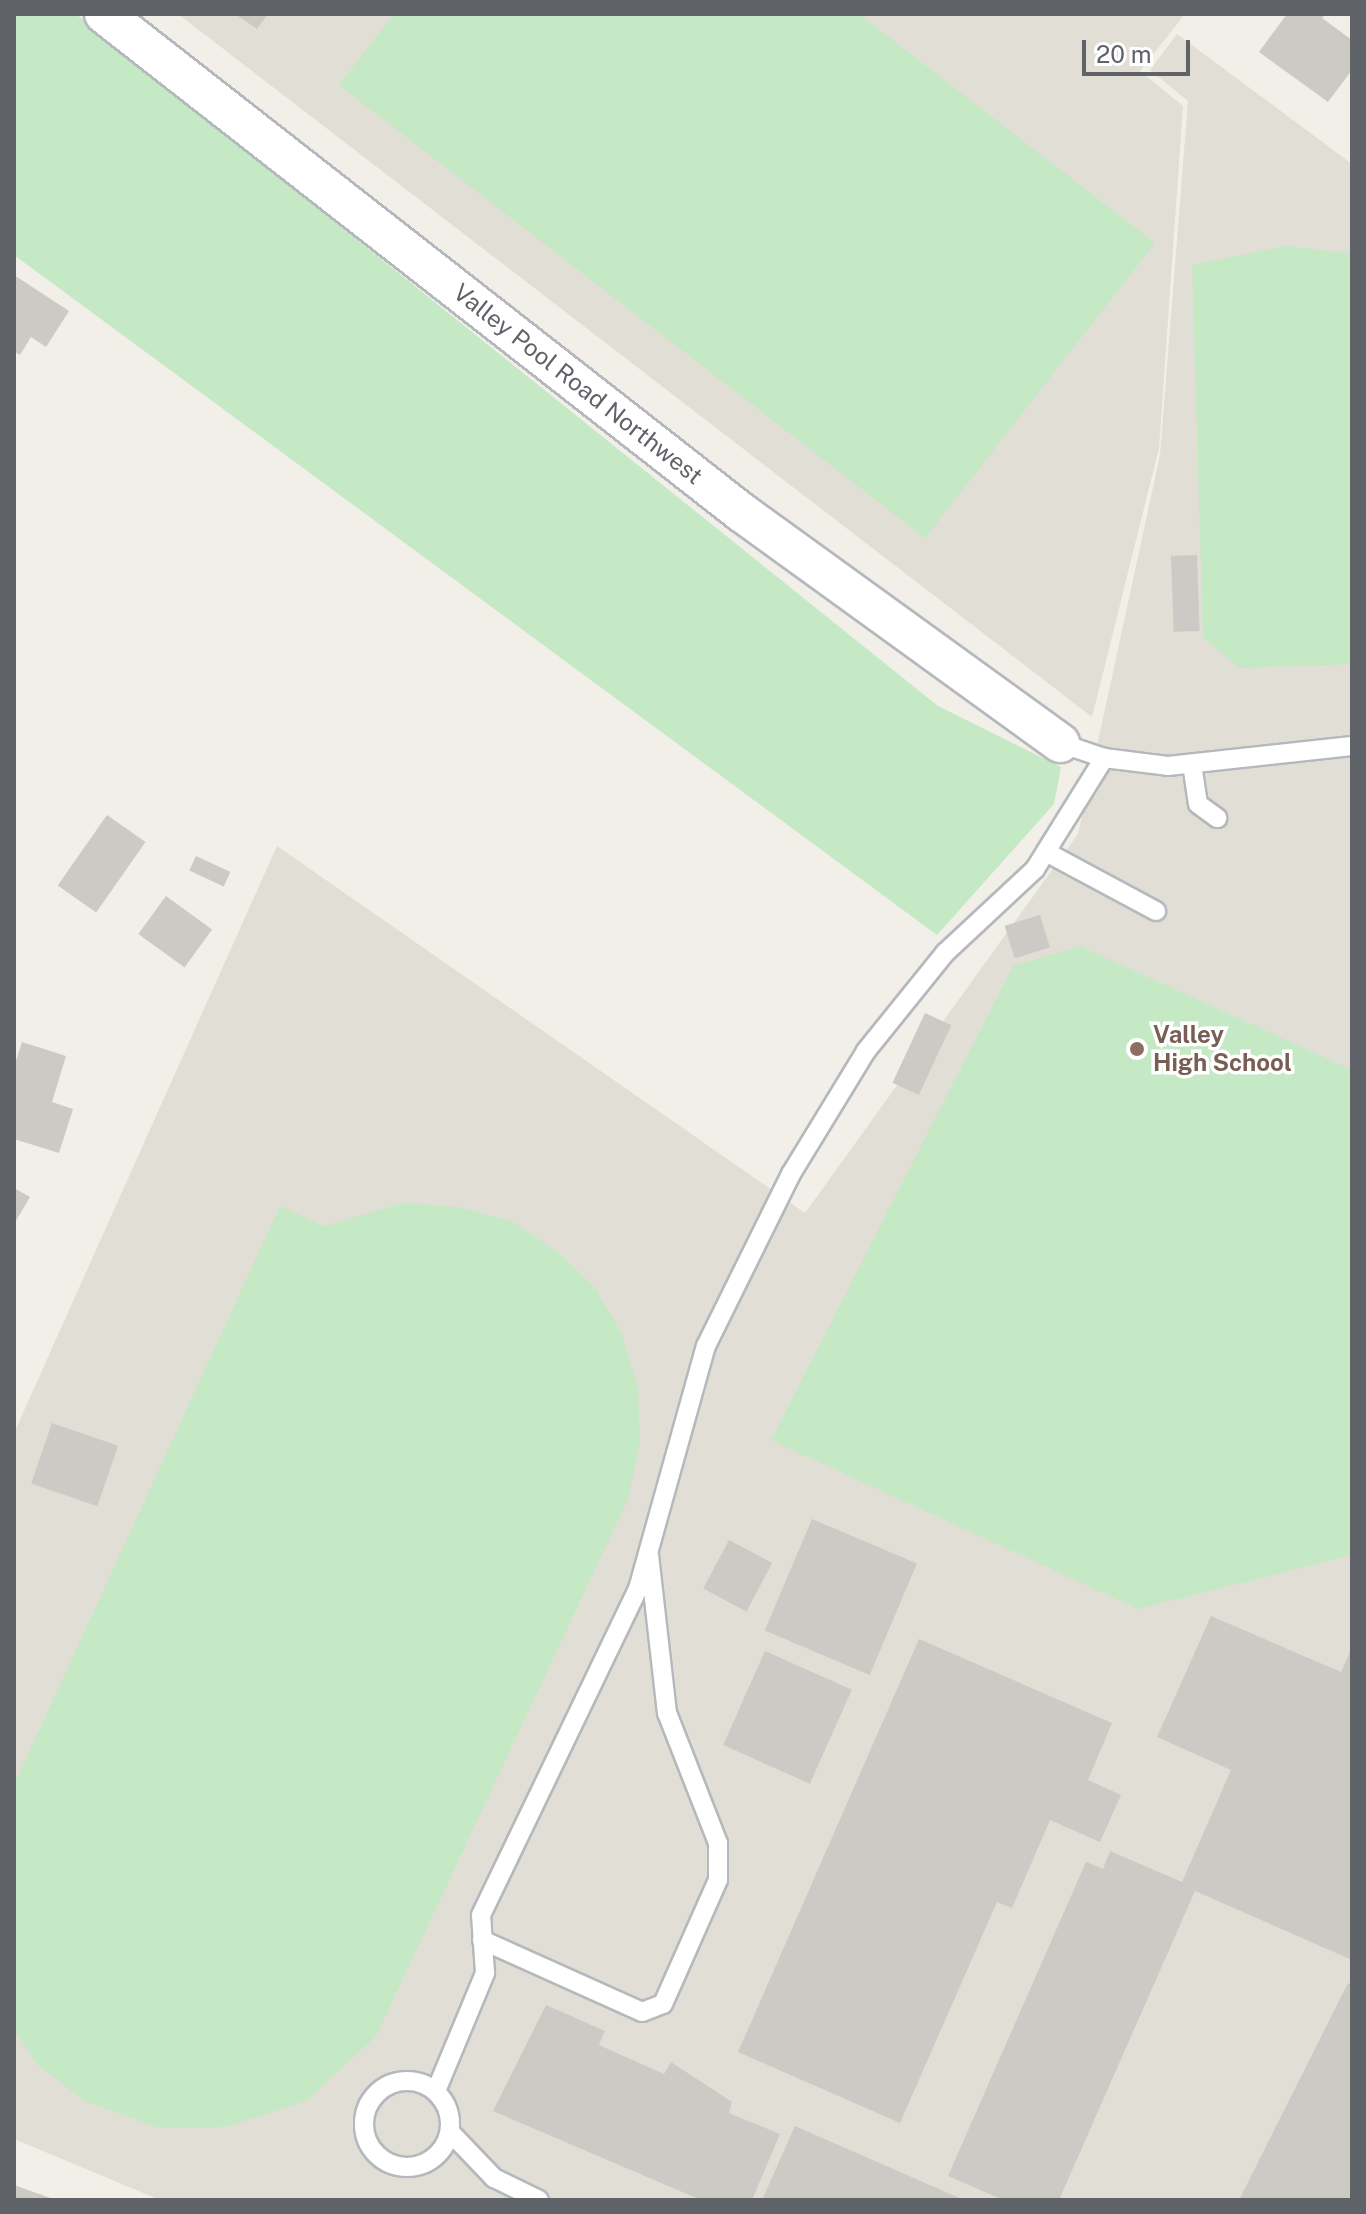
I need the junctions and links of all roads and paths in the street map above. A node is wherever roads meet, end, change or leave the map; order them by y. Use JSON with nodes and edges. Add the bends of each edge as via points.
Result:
{"nodes":[{"id":1,"x":104,"y":14,"type":"edge"},
{"id":2,"x":1060,"y":743,"type":"joint"},
{"id":3,"x":1352,"y":746,"type":"edge"},
{"id":4,"x":1104,"y":758,"type":"junction"},
{"id":5,"x":1192,"y":764,"type":"junction"},
{"id":6,"x":1217,"y":818,"type":"dead end"},
{"id":7,"x":1046,"y":852,"type":"junction"},
{"id":8,"x":1156,"y":911,"type":"dead end"},
{"id":9,"x":648,"y":1552,"type":"junction"},
{"id":10,"x":482,"y":1940,"type":"junction"},
{"id":11,"x":436,"y":2091,"type":"junction"},
{"id":12,"x":450,"y":2132,"type":"junction"},
{"id":13,"x":539,"y":2200,"type":"edge"}],
"edges":[{"from":1,"to":2,"type":"street","name":"Valley Pool Road Northwest","via":[[741,512]]},
{"from":2,"to":4,"type":"lane"},
{"from":3,"to":5,"type":"lane"},
{"from":4,"to":5,"type":"lane"},
{"from":4,"to":7,"type":"lane"},
{"from":5,"to":6,"type":"lane","via":[[1198,804]]},
{"from":7,"to":8,"type":"lane"},
{"from":7,"to":9,"type":"lane","via":[[1035,869],[945,953],[866,1051],[791,1174],[706,1346]]},
{"from":9,"to":10,"type":"lane","via":[[638,1589],[481,1915]]},
{"from":9,"to":10,"type":"lane","via":[[667,1713],[718,1843],[718,1880],[663,2004],[642,2012]]},
{"from":10,"to":11,"type":"lane","via":[[485,1973]]},
{"from":11,"to":12,"type":"lane","via":[[445,2103]]},
{"from":11,"to":12,"type":"lane","via":[[408,2080],[380,2090],[365,2113],[366,2140],[384,2161],[410,2168],[436,2157]]},
{"from":12,"to":13,"type":"lane","via":[[494,2178]]}]}
